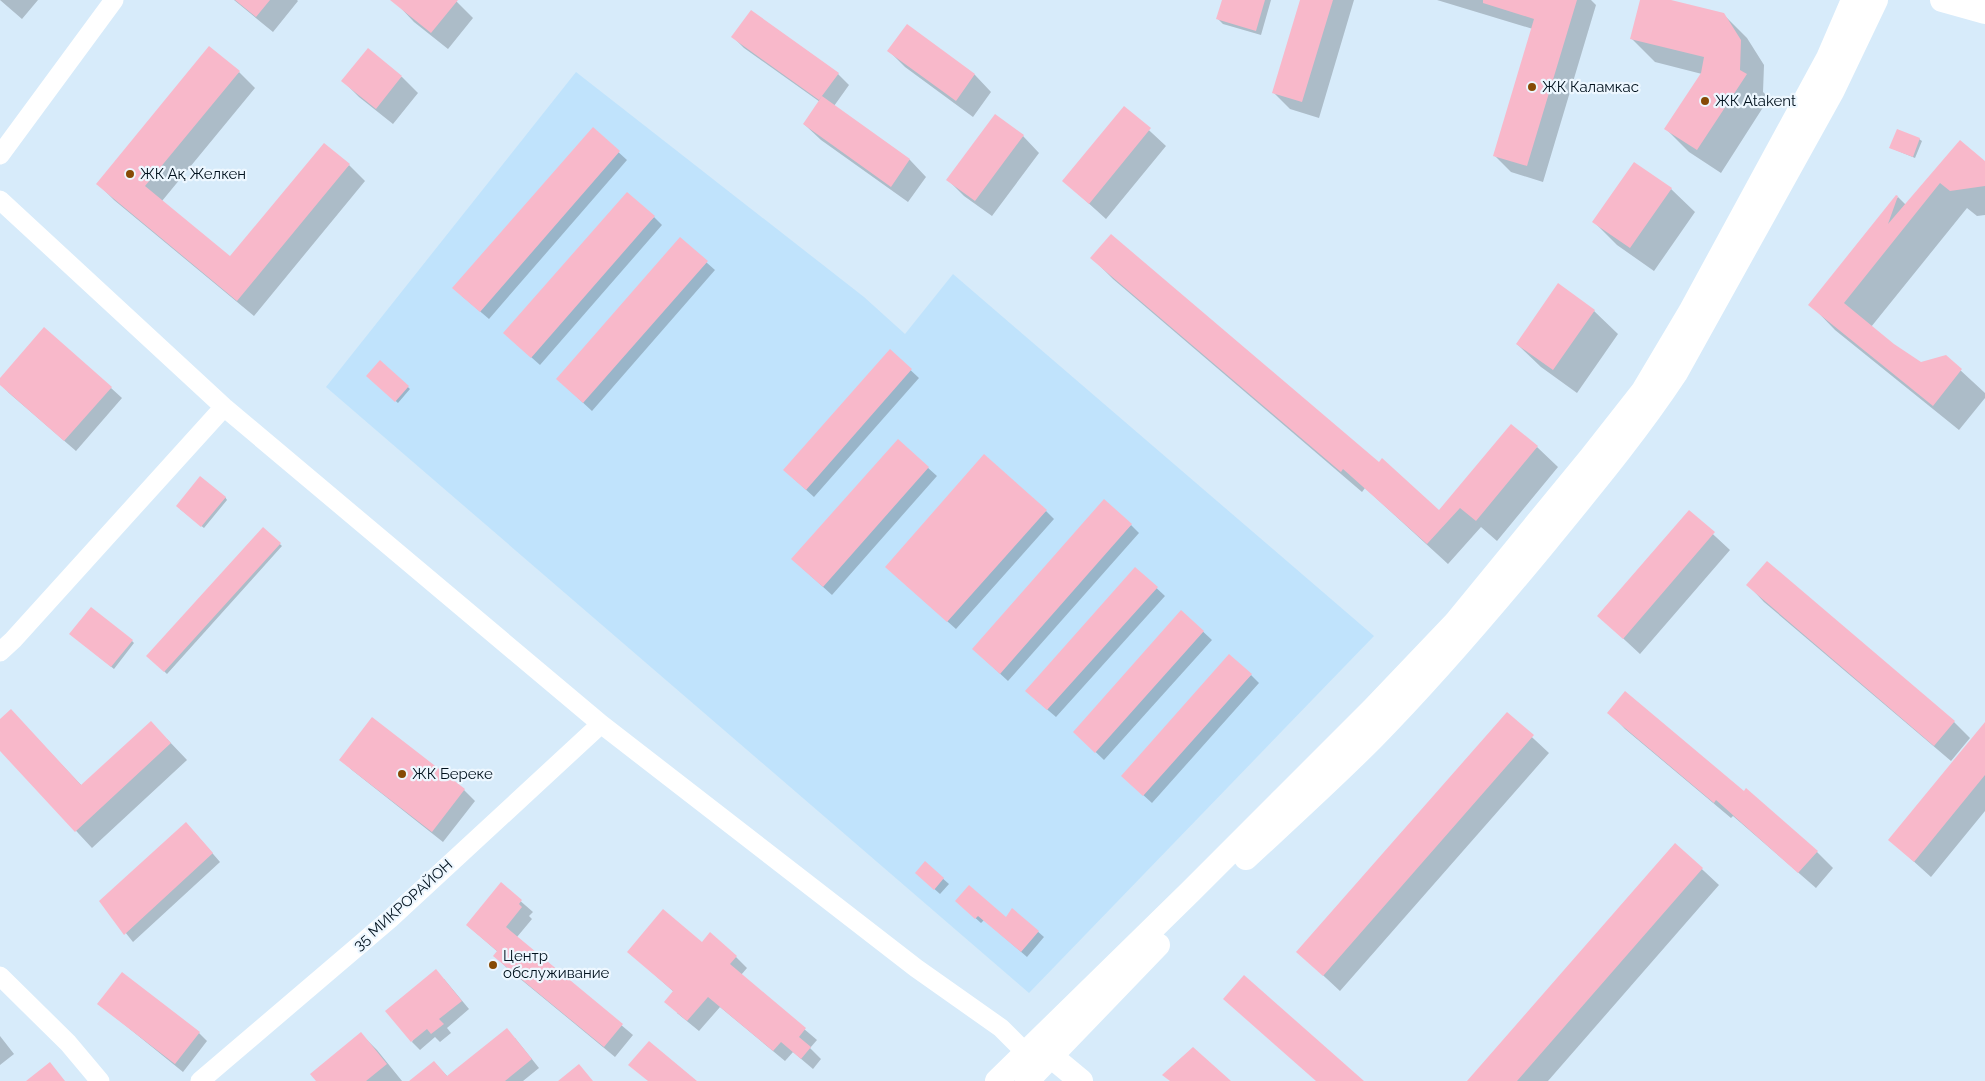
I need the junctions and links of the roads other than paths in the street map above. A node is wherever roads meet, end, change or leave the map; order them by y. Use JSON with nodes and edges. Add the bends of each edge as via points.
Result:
{"nodes":[{"id":1,"x":114,"y":0,"type":"edge"},
{"id":2,"x":1853,"y":0,"type":"edge"},
{"id":3,"x":1876,"y":0,"type":"edge"},
{"id":4,"x":1942,"y":0,"type":"edge"},
{"id":5,"x":1985,"y":12,"type":"edge"},
{"id":6,"x":0,"y":155,"type":"edge"},
{"id":7,"x":0,"y":200,"type":"edge"},
{"id":8,"x":224,"y":407,"type":"junction"},
{"id":9,"x":0,"y":652,"type":"edge"},
{"id":10,"x":601,"y":724,"type":"junction"},
{"id":11,"x":0,"y":976,"type":"edge"},
{"id":12,"x":1040,"y":1064,"type":"edge"},
{"id":13,"x":100,"y":1081,"type":"edge"},
{"id":14,"x":200,"y":1081,"type":"edge"},
{"id":15,"x":997,"y":1081,"type":"edge"},
{"id":16,"x":1081,"y":1081,"type":"edge"}],
"edges":[{"from":1,"to":6,"type":"street"},
{"from":2,"to":12,"type":"main road","via":[[1828,58],[1690,312],[1642,391],[1455,623],[1260,821]]},
{"from":3,"to":12,"type":"main road","via":[[1832,92],[1676,373],[1606,469],[1445,662],[1371,739],[1200,902]]},
{"from":4,"to":5,"type":"main road"},
{"from":7,"to":8,"type":"street"},
{"from":8,"to":9,"type":"street"},
{"from":8,"to":10,"type":"street"},
{"from":10,"to":12,"type":"street","via":[[916,968],[1001,1028]]},
{"from":10,"to":14,"type":"street","name":"35 МИКРОРАЙОН","via":[[390,919]]},
{"from":11,"to":13,"type":"street","via":[[68,1043]]},
{"from":12,"to":15,"type":"main road"},
{"from":12,"to":16,"type":"main road"}]}
